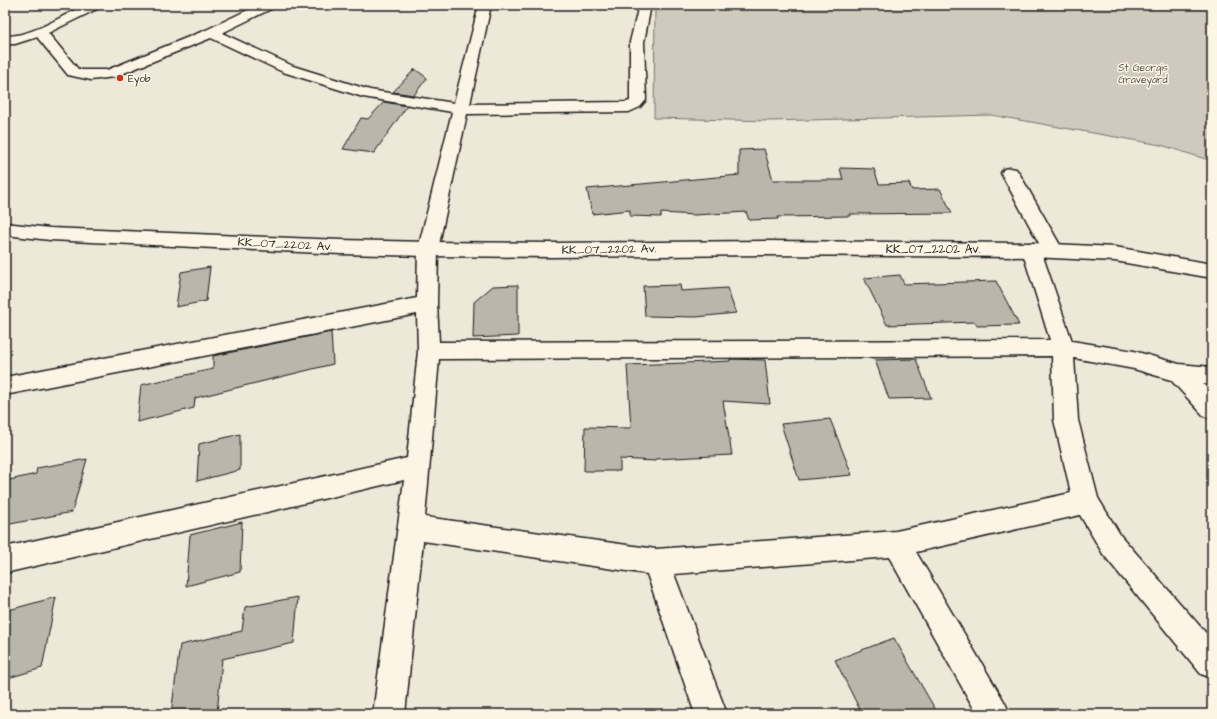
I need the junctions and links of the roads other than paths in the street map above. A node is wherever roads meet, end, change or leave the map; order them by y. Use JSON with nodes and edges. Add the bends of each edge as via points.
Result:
{"nodes":[{"id":1,"x":94,"y":5,"type":"edge"},
{"id":2,"x":268,"y":5,"type":"edge"},
{"id":3,"x":485,"y":5,"type":"edge"},
{"id":4,"x":645,"y":5,"type":"edge"},
{"id":5,"x":40,"y":32,"type":"junction"},
{"id":6,"x":211,"y":33,"type":"junction"},
{"id":7,"x":5,"y":40,"type":"edge"},
{"id":8,"x":461,"y":109,"type":"junction"},
{"id":9,"x":1010,"y":174,"type":"dead end"},
{"id":10,"x":5,"y":216,"type":"edge"},
{"id":11,"x":5,"y":229,"type":"edge"},
{"id":12,"x":429,"y":243,"type":"junction"},
{"id":13,"x":1041,"y":247,"type":"junction"},
{"id":14,"x":1212,"y":264,"type":"edge"},
{"id":15,"x":1212,"y":271,"type":"edge"},
{"id":16,"x":427,"y":304,"type":"junction"},
{"id":17,"x":1063,"y":348,"type":"junction"},
{"id":18,"x":430,"y":351,"type":"junction"},
{"id":19,"x":1179,"y":373,"type":"junction"},
{"id":20,"x":1212,"y":376,"type":"edge"},
{"id":21,"x":5,"y":386,"type":"edge"},
{"id":22,"x":1212,"y":409,"type":"edge"},
{"id":23,"x":418,"y":466,"type":"junction"},
{"id":24,"x":1086,"y":502,"type":"junction"},
{"id":25,"x":410,"y":527,"type":"junction"},
{"id":26,"x":896,"y":544,"type":"junction"},
{"id":27,"x":5,"y":560,"type":"edge"},
{"id":28,"x":656,"y":562,"type":"junction"},
{"id":29,"x":1212,"y":663,"type":"edge"},
{"id":30,"x":388,"y":714,"type":"edge"},
{"id":31,"x":710,"y":714,"type":"edge"},
{"id":32,"x":994,"y":714,"type":"edge"}],
"edges":[{"from":1,"to":5,"type":"street"},
{"from":2,"to":6,"type":"street"},
{"from":3,"to":8,"type":"street"},
{"from":4,"to":8,"type":"street","via":[[636,42],[638,100],[635,104],[629,107]]},
{"from":5,"to":6,"type":"street","via":[[73,72],[93,76],[109,74],[134,65]]},
{"from":5,"to":7,"type":"street","via":[[15,40]]},
{"from":6,"to":8,"type":"street","via":[[288,68],[327,82],[368,94]]},
{"from":8,"to":12,"type":"street"},
{"from":9,"to":13,"type":"street"},
{"from":10,"to":12,"type":"street","via":[[83,224]]},
{"from":11,"to":12,"type":"street","name":"KK_07_2202 Av.","via":[[50,234],[341,247]]},
{"from":12,"to":13,"type":"street","name":"KK_07_2202 Av.","via":[[558,250]]},
{"from":12,"to":16,"type":"street"},
{"from":13,"to":14,"type":"street","via":[[1075,246],[1124,250]]},
{"from":13,"to":15,"type":"street","name":"KK_07_2202 Av.","via":[[1115,254]]},
{"from":13,"to":17,"type":"street"},
{"from":16,"to":18,"type":"street"},
{"from":16,"to":21,"type":"street"},
{"from":17,"to":18,"type":"street"},
{"from":17,"to":19,"type":"street","via":[[1134,360]]},
{"from":17,"to":24,"type":"street","via":[[1066,420]]},
{"from":18,"to":23,"type":"street"},
{"from":19,"to":20,"type":"street"},
{"from":19,"to":22,"type":"street"},
{"from":23,"to":25,"type":"street"},
{"from":23,"to":27,"type":"street"},
{"from":24,"to":26,"type":"street"},
{"from":24,"to":29,"type":"street","via":[[1112,545]]},
{"from":25,"to":28,"type":"street"},
{"from":25,"to":30,"type":"street"},
{"from":26,"to":28,"type":"street"},
{"from":26,"to":32,"type":"street"},
{"from":28,"to":31,"type":"street"}]}
